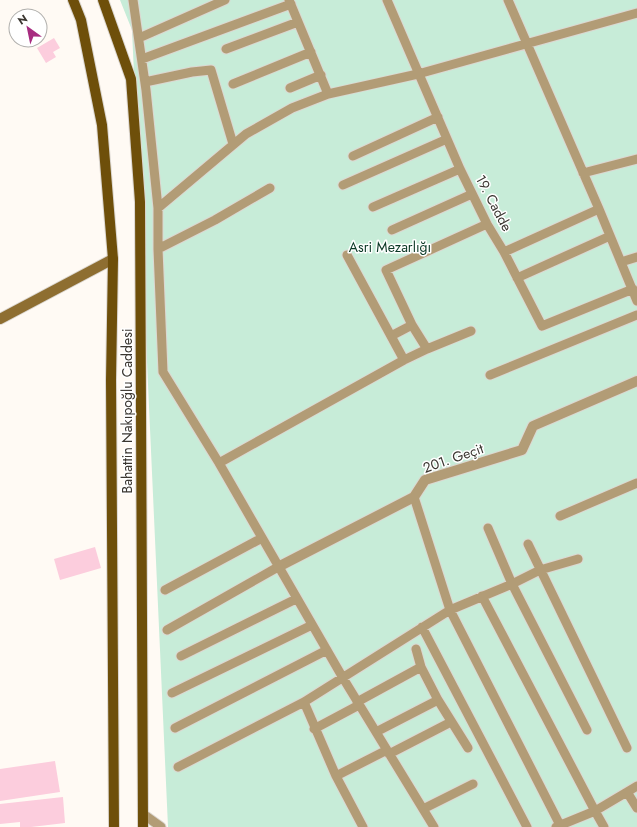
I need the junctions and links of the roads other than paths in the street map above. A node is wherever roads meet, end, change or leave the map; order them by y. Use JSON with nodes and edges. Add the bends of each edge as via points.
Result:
{"nodes":[{"id":1,"x":73,"y":0,"type":"edge"},
{"id":2,"x":104,"y":0,"type":"edge"},
{"id":3,"x":133,"y":0,"type":"edge"},
{"id":4,"x":225,"y":0,"type":"edge"},
{"id":5,"x":387,"y":0,"type":"edge"},
{"id":6,"x":508,"y":0,"type":"edge"},
{"id":7,"x":290,"y":2,"type":"edge"},
{"id":8,"x":637,"y":13,"type":"edge"},
{"id":9,"x":298,"y":22,"type":"junction"},
{"id":10,"x":139,"y":38,"type":"junction"},
{"id":11,"x":527,"y":44,"type":"junction"},
{"id":12,"x":226,"y":49,"type":"dead end"},
{"id":13,"x":311,"y":52,"type":"junction"},
{"id":14,"x":142,"y":59,"type":"junction"},
{"id":15,"x":418,"y":74,"type":"junction"},
{"id":16,"x":320,"y":75,"type":"junction"},
{"id":17,"x":145,"y":82,"type":"junction"},
{"id":18,"x":233,"y":84,"type":"dead end"},
{"id":19,"x":290,"y":88,"type":"dead end"},
{"id":20,"x":328,"y":94,"type":"junction"},
{"id":21,"x":438,"y":117,"type":"junction"},
{"id":22,"x":448,"y":139,"type":"junction"},
{"id":23,"x":233,"y":144,"type":"junction"},
{"id":24,"x":353,"y":156,"type":"dead end"},
{"id":25,"x":637,"y":159,"type":"edge"},
{"id":26,"x":460,"y":169,"type":"junction"},
{"id":27,"x":583,"y":173,"type":"junction"},
{"id":28,"x":343,"y":184,"type":"dead end"},
{"id":29,"x":270,"y":188,"type":"dead end"},
{"id":30,"x":472,"y":194,"type":"junction"},
{"id":31,"x":158,"y":208,"type":"junction"},
{"id":32,"x":373,"y":208,"type":"dead end"},
{"id":33,"x":599,"y":209,"type":"junction"},
{"id":34,"x":488,"y":224,"type":"junction"},
{"id":35,"x":392,"y":230,"type":"dead end"},
{"id":36,"x":610,"y":236,"type":"junction"},
{"id":37,"x":158,"y":249,"type":"junction"},
{"id":38,"x":504,"y":252,"type":"junction"},
{"id":39,"x":347,"y":255,"type":"dead end"},
{"id":40,"x":637,"y":257,"type":"edge"},
{"id":41,"x":113,"y":259,"type":"junction"},
{"id":42,"x":622,"y":262,"type":"junction"},
{"id":43,"x":517,"y":278,"type":"junction"},
{"id":44,"x":633,"y":289,"type":"junction"},
{"id":45,"x":637,"y":301,"type":"edge"},
{"id":46,"x":637,"y":315,"type":"edge"},
{"id":47,"x":0,"y":319,"type":"edge"},
{"id":48,"x":412,"y":325,"type":"junction"},
{"id":49,"x":471,"y":331,"type":"dead end"},
{"id":50,"x":391,"y":336,"type":"junction"},
{"id":51,"x":427,"y":348,"type":"junction"},
{"id":52,"x":404,"y":360,"type":"junction"},
{"id":53,"x":490,"y":375,"type":"dead end"},
{"id":54,"x":637,"y":381,"type":"edge"},
{"id":55,"x":219,"y":463,"type":"junction"},
{"id":56,"x":637,"y":483,"type":"edge"},
{"id":57,"x":414,"y":496,"type":"junction"},
{"id":58,"x":560,"y":516,"type":"dead end"},
{"id":59,"x":488,"y":528,"type":"dead end"},
{"id":60,"x":262,"y":538,"type":"junction"},
{"id":61,"x":528,"y":544,"type":"dead end"},
{"id":62,"x":578,"y":559,"type":"dead end"},
{"id":63,"x":278,"y":567,"type":"junction"},
{"id":64,"x":540,"y":570,"type":"junction"},
{"id":65,"x":512,"y":584,"type":"junction"},
{"id":66,"x":165,"y":590,"type":"dead end"},
{"id":67,"x":482,"y":596,"type":"junction"},
{"id":68,"x":296,"y":599,"type":"junction"},
{"id":69,"x":450,"y":610,"type":"junction"},
{"id":70,"x":312,"y":625,"type":"junction"},
{"id":71,"x":422,"y":628,"type":"junction"},
{"id":72,"x":167,"y":630,"type":"dead end"},
{"id":73,"x":416,"y":649,"type":"dead end"},
{"id":74,"x":326,"y":650,"type":"junction"},
{"id":75,"x":180,"y":656,"type":"dead end"},
{"id":76,"x":421,"y":667,"type":"junction"},
{"id":77,"x":343,"y":678,"type":"junction"},
{"id":78,"x":172,"y":693,"type":"dead end"},
{"id":79,"x":438,"y":700,"type":"junction"},
{"id":80,"x":304,"y":702,"type":"junction"},
{"id":81,"x":358,"y":703,"type":"junction"},
{"id":82,"x":451,"y":722,"type":"junction"},
{"id":83,"x":175,"y":728,"type":"dead end"},
{"id":84,"x":314,"y":729,"type":"junction"},
{"id":85,"x":587,"y":730,"type":"dead end"},
{"id":86,"x":376,"y":732,"type":"junction"},
{"id":87,"x":468,"y":748,"type":"dead end"},
{"id":88,"x":627,"y":748,"type":"dead end"},
{"id":89,"x":388,"y":752,"type":"junction"},
{"id":90,"x":178,"y":767,"type":"dead end"},
{"id":91,"x":336,"y":776,"type":"junction"},
{"id":92,"x":473,"y":784,"type":"dead end"},
{"id":93,"x":637,"y":786,"type":"edge"},
{"id":94,"x":627,"y":792,"type":"junction"},
{"id":95,"x":637,"y":808,"type":"edge"},
{"id":96,"x":423,"y":809,"type":"junction"},
{"id":97,"x":595,"y":811,"type":"junction"},
{"id":98,"x":143,"y":814,"type":"junction"},
{"id":99,"x":558,"y":826,"type":"edge"},
{"id":100,"x":114,"y":827,"type":"edge"},
{"id":101,"x":143,"y":827,"type":"edge"},
{"id":102,"x":161,"y":827,"type":"edge"},
{"id":103,"x":363,"y":827,"type":"edge"},
{"id":104,"x":434,"y":827,"type":"edge"},
{"id":105,"x":527,"y":827,"type":"edge"},
{"id":106,"x":604,"y":827,"type":"edge"}],
"edges":[{"from":1,"to":41,"type":"main road","name":"Bahattin Nakıpoğlu Caddesi","via":[[81,20],[102,125]]},
{"from":2,"to":98,"type":"main road","name":"Bahattin Nakıpoğlu Caddesi","via":[[131,79],[140,202]]},
{"from":3,"to":10,"type":"lane"},
{"from":4,"to":10,"type":"lane"},
{"from":5,"to":15,"type":"lane","name":"19. Cadde"},
{"from":6,"to":11,"type":"lane"},
{"from":7,"to":9,"type":"lane"},
{"from":7,"to":14,"type":"lane"},
{"from":8,"to":11,"type":"lane"},
{"from":9,"to":12,"type":"lane"},
{"from":9,"to":13,"type":"lane"},
{"from":10,"to":14,"type":"lane"},
{"from":11,"to":15,"type":"lane"},
{"from":11,"to":27,"type":"lane"},
{"from":13,"to":16,"type":"lane"},
{"from":13,"to":18,"type":"lane"},
{"from":14,"to":17,"type":"lane"},
{"from":15,"to":20,"type":"lane"},
{"from":15,"to":21,"type":"lane","name":"19. Cadde"},
{"from":16,"to":19,"type":"lane"},
{"from":16,"to":20,"type":"lane"},
{"from":17,"to":23,"type":"lane","via":[[211,70]]},
{"from":17,"to":31,"type":"lane"},
{"from":20,"to":23,"type":"lane","via":[[292,108]]},
{"from":21,"to":22,"type":"lane","name":"19. Cadde"},
{"from":21,"to":24,"type":"lane"},
{"from":22,"to":26,"type":"lane","name":"19. Cadde"},
{"from":22,"to":28,"type":"lane"},
{"from":23,"to":31,"type":"lane"},
{"from":25,"to":27,"type":"lane"},
{"from":26,"to":30,"type":"lane","name":"19. Cadde"},
{"from":26,"to":32,"type":"lane"},
{"from":27,"to":33,"type":"lane"},
{"from":29,"to":37,"type":"lane"},
{"from":30,"to":34,"type":"lane","name":"19. Cadde"},
{"from":30,"to":35,"type":"lane"},
{"from":31,"to":37,"type":"lane"},
{"from":33,"to":36,"type":"lane"},
{"from":33,"to":38,"type":"lane"},
{"from":34,"to":38,"type":"lane","name":"19. Cadde"},
{"from":34,"to":48,"type":"lane","via":[[386,270]]},
{"from":36,"to":42,"type":"lane"},
{"from":36,"to":43,"type":"lane"},
{"from":37,"to":55,"type":"lane","via":[[162,372]]},
{"from":38,"to":43,"type":"lane","name":"19. Cadde"},
{"from":39,"to":50,"type":"lane"},
{"from":40,"to":42,"type":"lane"},
{"from":41,"to":47,"type":"street"},
{"from":41,"to":100,"type":"main road","name":"Bahattin Nakıpoğlu Caddesi","via":[[111,380]]},
{"from":42,"to":44,"type":"lane"},
{"from":43,"to":44,"type":"lane","name":"19. Cadde","via":[[542,326]]},
{"from":44,"to":45,"type":"lane"},
{"from":46,"to":53,"type":"lane"},
{"from":48,"to":50,"type":"lane"},
{"from":48,"to":51,"type":"lane"},
{"from":49,"to":51,"type":"lane"},
{"from":50,"to":52,"type":"lane"},
{"from":51,"to":52,"type":"lane"},
{"from":52,"to":55,"type":"lane"},
{"from":54,"to":57,"type":"street","name":"201. Geçit","via":[[533,426],[522,450],[425,480]]},
{"from":55,"to":60,"type":"lane"},
{"from":56,"to":58,"type":"lane"},
{"from":57,"to":63,"type":"street","name":"201. Geçit"},
{"from":57,"to":69,"type":"lane"},
{"from":59,"to":65,"type":"lane"},
{"from":60,"to":63,"type":"lane"},
{"from":60,"to":66,"type":"lane"},
{"from":61,"to":64,"type":"lane"},
{"from":62,"to":64,"type":"lane"},
{"from":63,"to":68,"type":"lane"},
{"from":63,"to":72,"type":"lane"},
{"from":64,"to":65,"type":"lane"},
{"from":64,"to":88,"type":"lane"},
{"from":65,"to":67,"type":"lane"},
{"from":65,"to":85,"type":"lane"},
{"from":67,"to":69,"type":"lane"},
{"from":67,"to":97,"type":"lane"},
{"from":68,"to":70,"type":"lane"},
{"from":68,"to":75,"type":"lane"},
{"from":69,"to":71,"type":"lane"},
{"from":69,"to":99,"type":"lane"},
{"from":70,"to":74,"type":"lane"},
{"from":70,"to":78,"type":"lane"},
{"from":71,"to":77,"type":"lane"},
{"from":71,"to":105,"type":"lane"},
{"from":73,"to":76,"type":"lane"},
{"from":74,"to":77,"type":"lane"},
{"from":74,"to":83,"type":"lane"},
{"from":76,"to":79,"type":"lane"},
{"from":76,"to":81,"type":"lane"},
{"from":77,"to":80,"type":"lane"},
{"from":77,"to":81,"type":"lane"},
{"from":79,"to":82,"type":"lane"},
{"from":79,"to":86,"type":"lane"},
{"from":80,"to":84,"type":"lane"},
{"from":80,"to":90,"type":"lane"},
{"from":81,"to":84,"type":"lane"},
{"from":81,"to":86,"type":"lane"},
{"from":82,"to":87,"type":"lane"},
{"from":82,"to":89,"type":"lane"},
{"from":84,"to":91,"type":"lane"},
{"from":86,"to":89,"type":"lane"},
{"from":89,"to":91,"type":"lane"},
{"from":89,"to":96,"type":"lane"},
{"from":91,"to":103,"type":"lane"},
{"from":92,"to":96,"type":"lane"},
{"from":93,"to":94,"type":"lane"},
{"from":94,"to":95,"type":"lane"},
{"from":94,"to":97,"type":"lane"},
{"from":96,"to":104,"type":"lane"},
{"from":97,"to":99,"type":"lane"},
{"from":97,"to":106,"type":"lane"},
{"from":98,"to":101,"type":"main road","name":"Bahattin Nakıpoğlu Caddesi"},
{"from":98,"to":102,"type":"lane"}]}
